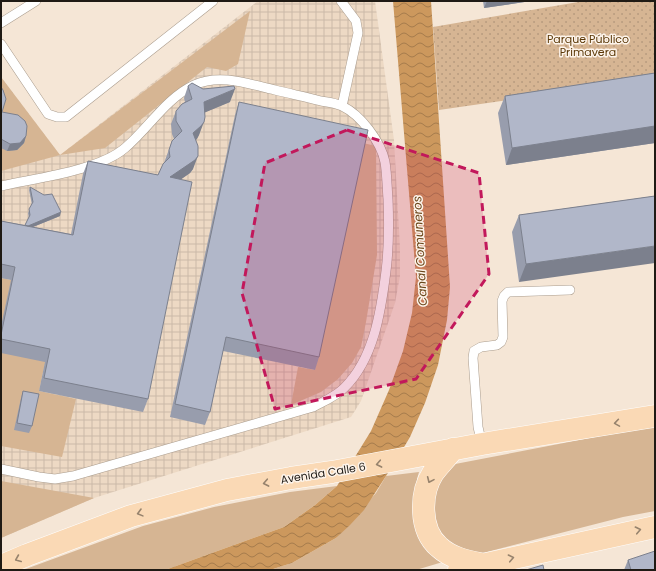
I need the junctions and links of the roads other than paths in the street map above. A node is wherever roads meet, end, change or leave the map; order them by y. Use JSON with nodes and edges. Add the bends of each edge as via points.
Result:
{"nodes":[{"id":1,"x":36,"y":1,"type":"edge"},
{"id":2,"x":213,"y":1,"type":"edge"},
{"id":3,"x":341,"y":1,"type":"edge"},
{"id":4,"x":1,"y":23,"type":"edge"},
{"id":5,"x":1,"y":44,"type":"edge"},
{"id":6,"x":342,"y":106,"type":"junction"},
{"id":7,"x":1,"y":186,"type":"edge"},
{"id":8,"x":570,"y":290,"type":"dead end"},
{"id":9,"x":655,"y":416,"type":"edge"},
{"id":10,"x":482,"y":444,"type":"junction"},
{"id":11,"x":453,"y":449,"type":"junction"},
{"id":12,"x":1,"y":469,"type":"edge"},
{"id":13,"x":655,"y":527,"type":"edge"},
{"id":14,"x":482,"y":564,"type":"junction"},
{"id":15,"x":1,"y":566,"type":"edge"},
{"id":16,"x":459,"y":570,"type":"edge"}],
"edges":[{"from":1,"to":4,"type":"lane"},
{"from":2,"to":5,"type":"lane","via":[[66,117],[48,114]]},
{"from":3,"to":6,"type":"lane","via":[[356,21],[358,32]]},
{"from":6,"to":7,"type":"lane","via":[[234,80],[213,79],[194,85],[172,100],[124,149],[104,161],[84,168]]},
{"from":6,"to":12,"type":"lane","via":[[358,117],[371,133],[385,162],[388,218],[387,263],[380,309],[366,355],[344,388],[313,407],[73,476],[55,479]]},
{"from":8,"to":10,"type":"lane","via":[[508,292],[504,296],[501,342],[474,351],[478,427]]},
{"from":9,"to":10,"type":"main road","name":"Avenida Calle 6","one_way":true},
{"from":10,"to":11,"type":"main road","name":"Avenida Calle 6"},
{"from":11,"to":14,"type":"main road","one_way":true,"via":[[433,473],[427,485],[424,499],[425,518],[429,533],[438,547],[455,557]]},
{"from":11,"to":15,"type":"main road","name":"Avenida Calle 6","one_way":true,"via":[[227,490],[131,516]]},
{"from":14,"to":13,"type":"main road","one_way":true},
{"from":14,"to":16,"type":"main road"}]}
